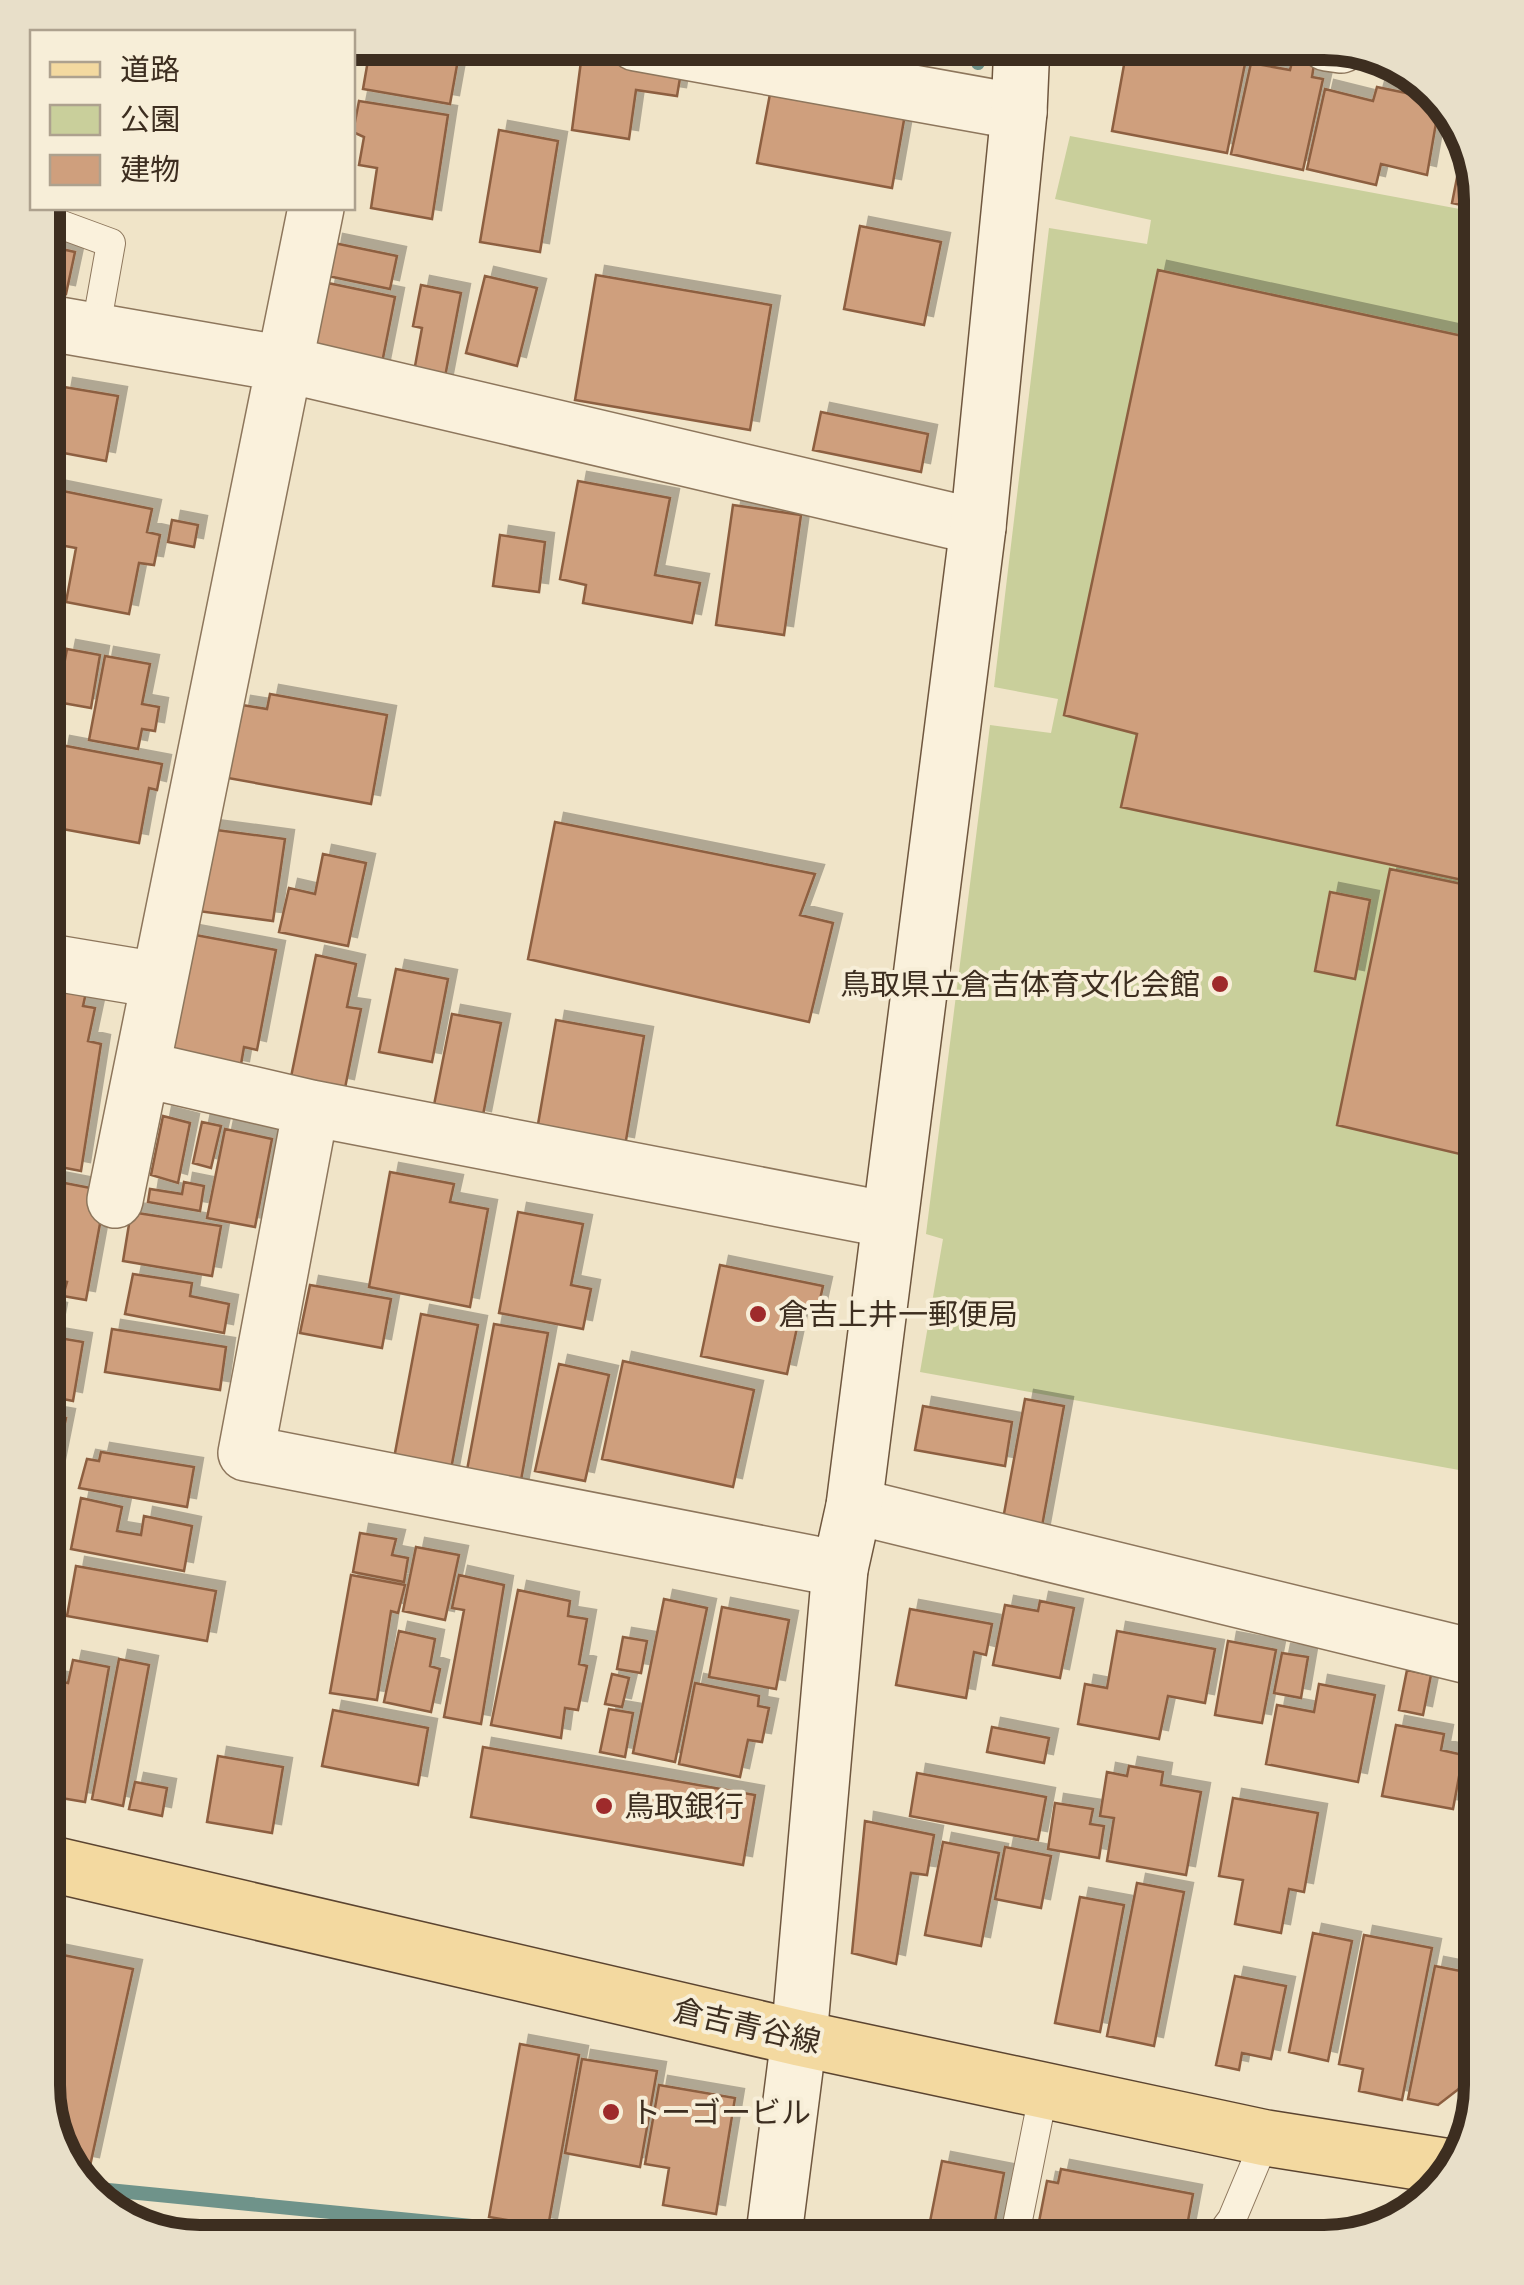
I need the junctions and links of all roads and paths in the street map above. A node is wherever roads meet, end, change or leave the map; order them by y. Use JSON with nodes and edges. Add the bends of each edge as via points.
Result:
{"nodes":[{"id":1,"x":734,"y":60,"type":"edge"},
{"id":2,"x":1021,"y":60,"type":"edge"},
{"id":3,"x":1019,"y":112,"type":"junction"},
{"id":4,"x":316,"y":210,"type":"edge"},
{"id":5,"x":60,"y":224,"type":"edge"},
{"id":6,"x":69,"y":327,"type":"edge"},
{"id":7,"x":284,"y":364,"type":"junction"},
{"id":8,"x":978,"y":526,"type":"junction"},
{"id":9,"x":60,"y":964,"type":"edge"},
{"id":10,"x":158,"y":980,"type":"junction"},
{"id":11,"x":142,"y":1069,"type":"junction"},
{"id":12,"x":311,"y":1108,"type":"junction"},
{"id":13,"x":116,"y":1200,"type":"dead end"},
{"id":14,"x":889,"y":1220,"type":"junction"},
{"id":15,"x":854,"y":1506,"type":"junction"},
{"id":16,"x":840,"y":1569,"type":"junction"},
{"id":17,"x":1464,"y":1655,"type":"edge"},
{"id":18,"x":60,"y":1866,"type":"edge"},
{"id":19,"x":799,"y":2038,"type":"junction"},
{"id":20,"x":1051,"y":2092,"type":"junction"},
{"id":21,"x":1276,"y":2140,"type":"junction"},
{"id":22,"x":1438,"y":2165,"type":"edge"},
{"id":23,"x":775,"y":2225,"type":"edge"},
{"id":24,"x":1018,"y":2225,"type":"edge"},
{"id":25,"x":1029,"y":2225,"type":"edge"},
{"id":26,"x":1228,"y":2225,"type":"edge"},
{"id":27,"x":1241,"y":2225,"type":"edge"}],
"edges":[{"from":1,"to":3,"type":"street"},
{"from":2,"to":3,"type":"street"},
{"from":3,"to":8,"type":"street"},
{"from":4,"to":7,"type":"street"},
{"from":5,"to":6,"type":"lane","via":[[111,243]]},
{"from":6,"to":7,"type":"street"},
{"from":7,"to":8,"type":"street"},
{"from":7,"to":10,"type":"street"},
{"from":8,"to":14,"type":"street"},
{"from":9,"to":10,"type":"street"},
{"from":10,"to":11,"type":"street"},
{"from":11,"to":12,"type":"street"},
{"from":11,"to":13,"type":"street"},
{"from":12,"to":14,"type":"street"},
{"from":12,"to":16,"type":"street","via":[[246,1453]]},
{"from":14,"to":15,"type":"street"},
{"from":15,"to":16,"type":"street"},
{"from":15,"to":17,"type":"street"},
{"from":16,"to":19,"type":"street"},
{"from":18,"to":19,"type":"main road","name":"倉吉青谷線"},
{"from":19,"to":20,"type":"main road","name":"倉吉青谷線"},
{"from":19,"to":23,"type":"street"},
{"from":20,"to":21,"type":"main road","name":"倉吉青谷線"},
{"from":20,"to":24,"type":"lane"},
{"from":20,"to":25,"type":"lane"},
{"from":21,"to":22,"type":"main road","name":"倉吉青谷線"},
{"from":21,"to":26,"type":"lane"},
{"from":21,"to":27,"type":"lane"}]}
